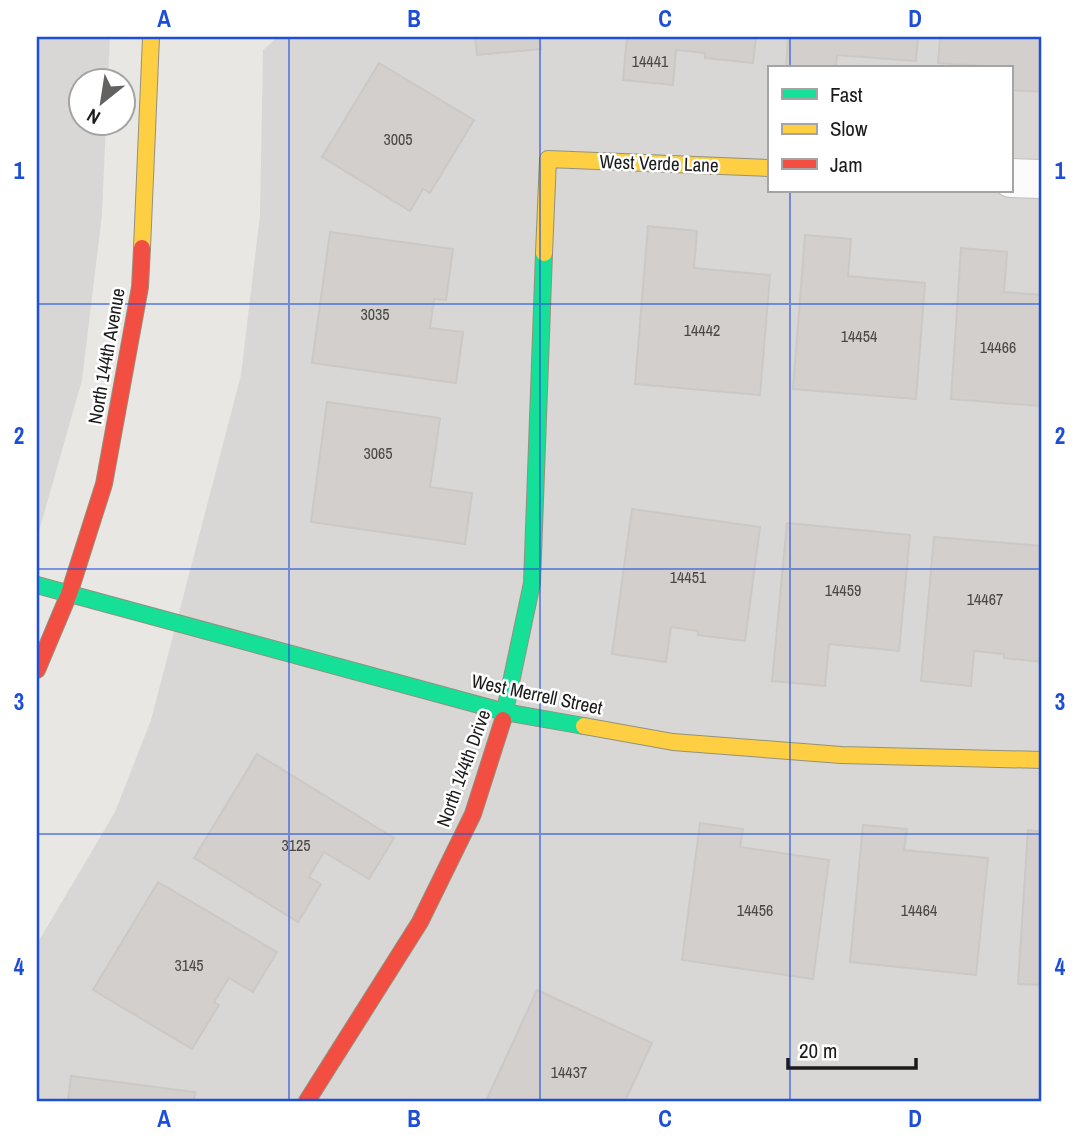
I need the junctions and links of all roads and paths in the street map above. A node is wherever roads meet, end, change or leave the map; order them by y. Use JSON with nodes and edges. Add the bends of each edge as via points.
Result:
{"nodes":[{"id":1,"x":151,"y":37,"type":"edge"},
{"id":2,"x":548,"y":159,"type":"joint"},
{"id":3,"x":768,"y":168,"type":"edge"},
{"id":4,"x":1012,"y":178,"type":"edge"},
{"id":5,"x":1042,"y":179,"type":"edge"},
{"id":6,"x":37,"y":585,"type":"edge"},
{"id":7,"x":69,"y":594,"type":"junction"},
{"id":8,"x":37,"y":670,"type":"edge"},
{"id":9,"x":505,"y":712,"type":"junction"},
{"id":10,"x":1042,"y":760,"type":"edge"},
{"id":11,"x":307,"y":1101,"type":"edge"}],
"edges":[{"from":1,"to":7,"type":"street","name":"North 144th Avenue","via":[[140,287],[104,484]]},
{"from":2,"to":3,"type":"street","name":"West Verde Lane"},
{"from":2,"to":9,"type":"street","name":"North 144th Drive","via":[[532,583]]},
{"from":4,"to":5,"type":"street"},
{"from":6,"to":7,"type":"street","name":"West Merrell Street"},
{"from":7,"to":8,"type":"street","name":"North 144th Avenue"},
{"from":7,"to":9,"type":"street","name":"West Merrell Street"},
{"from":9,"to":10,"type":"street","name":"West Merrell Street","via":[[673,742],[841,755]]},
{"from":9,"to":11,"type":"street","name":"North 144th Drive","via":[[472,814],[420,922]]}]}
